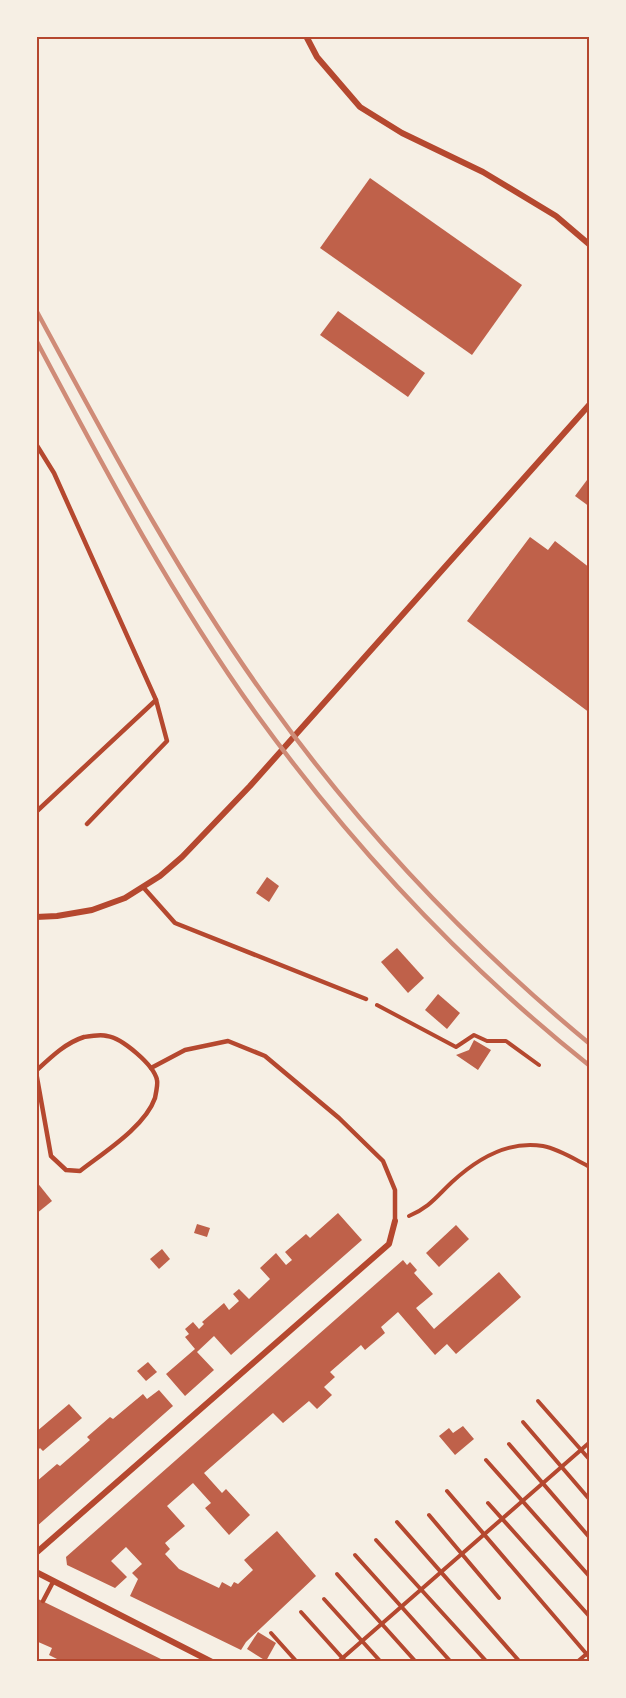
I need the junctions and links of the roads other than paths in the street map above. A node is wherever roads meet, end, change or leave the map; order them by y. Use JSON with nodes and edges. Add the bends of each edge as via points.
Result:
{"nodes":[{"id":1,"x":306,"y":36,"type":"edge"},
{"id":2,"x":590,"y":244,"type":"edge"},
{"id":3,"x":590,"y":404,"type":"edge"},
{"id":4,"x":36,"y":444,"type":"edge"},
{"id":5,"x":156,"y":700,"type":"junction"},
{"id":6,"x":36,"y":812,"type":"edge"},
{"id":7,"x":87,"y":824,"type":"dead end"},
{"id":8,"x":143,"y":887,"type":"junction"},
{"id":9,"x":36,"y":917,"type":"edge"},
{"id":10,"x":366,"y":999,"type":"road end"},
{"id":11,"x":151,"y":1068,"type":"junction"},
{"id":12,"x":36,"y":1071,"type":"edge"},
{"id":13,"x":395,"y":1221,"type":"joint"},
{"id":14,"x":36,"y":1553,"type":"edge"},
{"id":15,"x":36,"y":1572,"type":"edge"},
{"id":16,"x":53,"y":1582,"type":"junction"},
{"id":17,"x":43,"y":1601,"type":"dead end"},
{"id":18,"x":212,"y":1662,"type":"edge"}],
"edges":[{"from":1,"to":2,"type":"street","via":[[317,57],[360,106],[402,133],[483,172],[556,216]]},
{"from":3,"to":8,"type":"street","via":[[250,786],[183,857]]},
{"from":4,"to":5,"type":"lane","via":[[54,473]]},
{"from":5,"to":6,"type":"lane"},
{"from":5,"to":7,"type":"lane","via":[[167,741]]},
{"from":8,"to":9,"type":"street","via":[[92,910]]},
{"from":8,"to":10,"type":"lane","via":[[175,923]]},
{"from":11,"to":12,"type":"lane","via":[[125,1043],[106,1035],[84,1037],[66,1046]]},
{"from":11,"to":12,"type":"lane","via":[[157,1081],[154,1099],[144,1116],[80,1171],[66,1170],[51,1156]]},
{"from":11,"to":13,"type":"lane","via":[[185,1050],[228,1041],[265,1056],[383,1161],[395,1190]]},
{"from":13,"to":14,"type":"street","via":[[389,1244]]},
{"from":15,"to":16,"type":"street"},
{"from":16,"to":17,"type":"lane"},
{"from":16,"to":18,"type":"street"}]}
